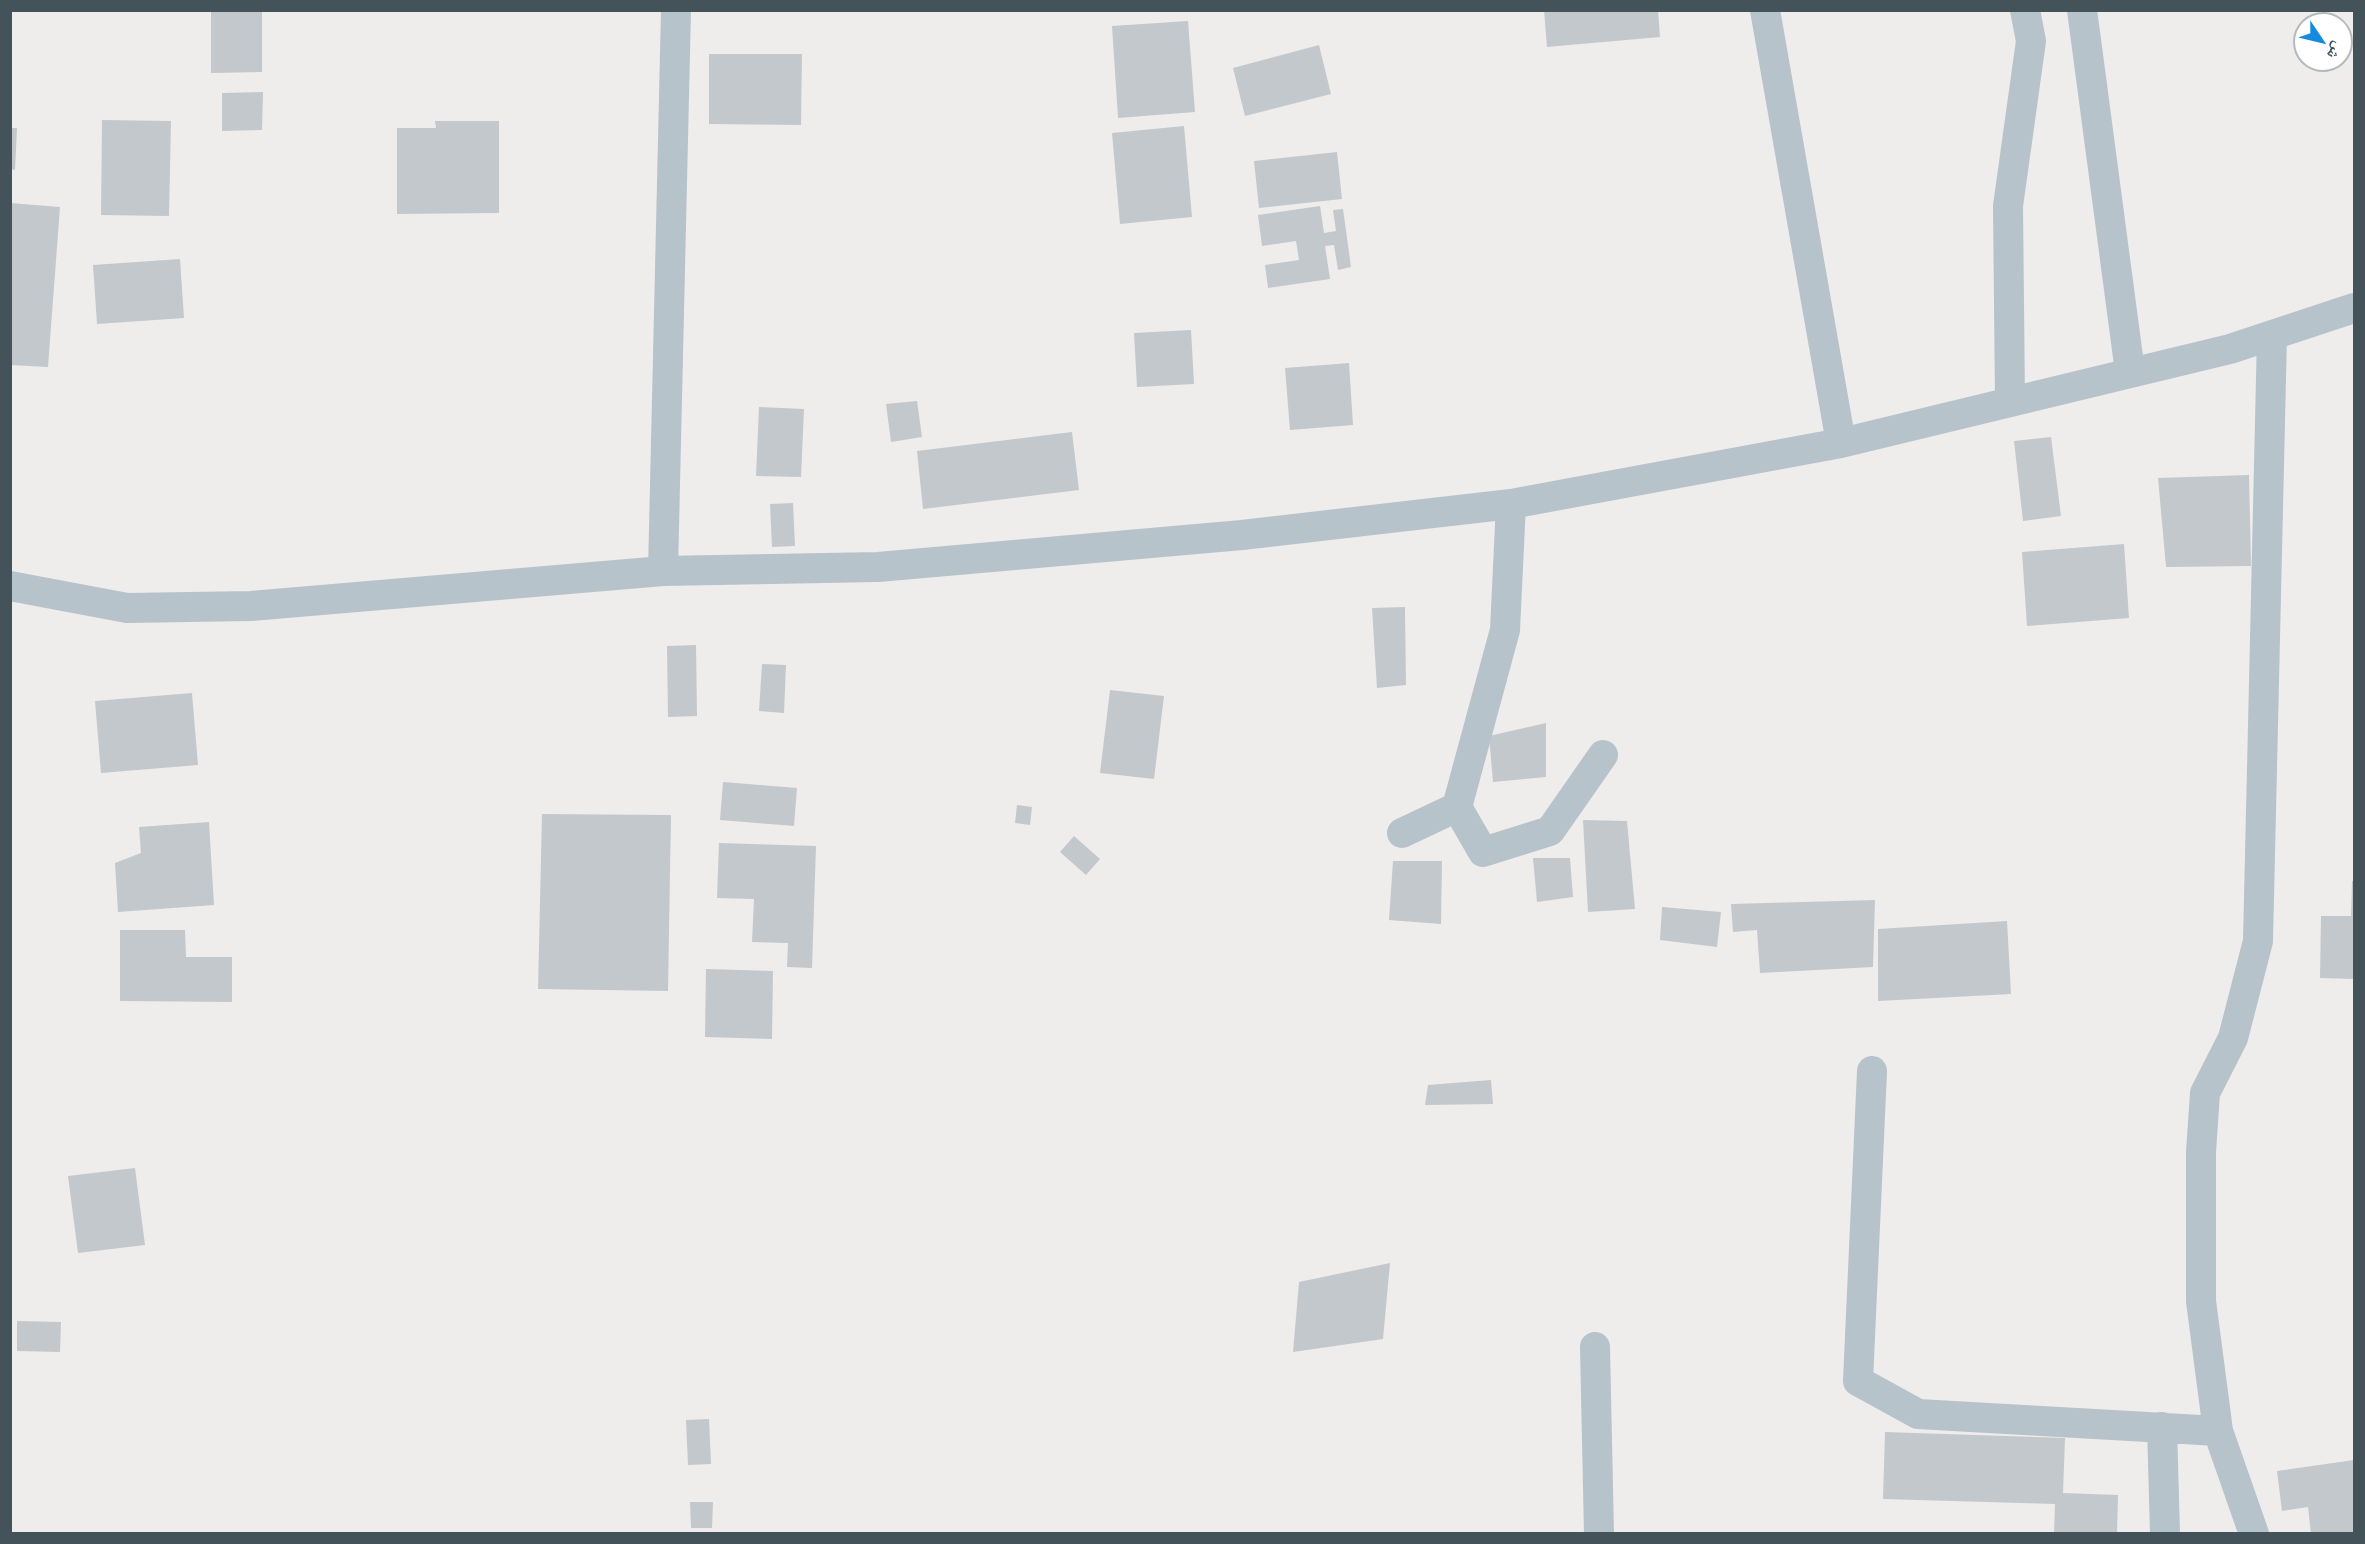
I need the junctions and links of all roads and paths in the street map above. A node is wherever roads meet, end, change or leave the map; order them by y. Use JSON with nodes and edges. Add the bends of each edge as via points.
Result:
{"nodes":[{"id":1,"x":676,"y":10,"type":"edge"},
{"id":2,"x":1766,"y":10,"type":"edge"},
{"id":3,"x":2025,"y":10,"type":"edge"},
{"id":4,"x":2082,"y":10,"type":"edge"},
{"id":5,"x":2355,"y":308,"type":"edge"},
{"id":6,"x":2272,"y":335,"type":"junction"},
{"id":7,"x":2130,"y":372,"type":"junction"},
{"id":8,"x":2010,"y":402,"type":"junction"},
{"id":9,"x":1841,"y":443,"type":"junction"},
{"id":10,"x":1510,"y":504,"type":"junction"},
{"id":11,"x":663,"y":571,"type":"junction"},
{"id":12,"x":10,"y":586,"type":"edge"},
{"id":13,"x":1603,"y":755,"type":"dead end"},
{"id":14,"x":1457,"y":807,"type":"junction"},
{"id":15,"x":1402,"y":833,"type":"dead end"},
{"id":16,"x":1872,"y":1071,"type":"dead end"},
{"id":17,"x":1595,"y":1347,"type":"dead end"},
{"id":18,"x":2162,"y":1427,"type":"junction"},
{"id":19,"x":2218,"y":1431,"type":"junction"},
{"id":20,"x":1599,"y":1533,"type":"edge"},
{"id":21,"x":2165,"y":1533,"type":"edge"},
{"id":22,"x":2253,"y":1533,"type":"edge"}],
"edges":[{"from":1,"to":11,"type":"street"},
{"from":2,"to":9,"type":"street"},
{"from":3,"to":8,"type":"street","via":[[2031,41],[2008,206]]},
{"from":4,"to":7,"type":"street"},
{"from":5,"to":6,"type":"street"},
{"from":6,"to":7,"type":"street"},
{"from":6,"to":19,"type":"street","via":[[2258,941],[2233,1038],[2205,1092],[2201,1152],[2201,1301]]},
{"from":7,"to":8,"type":"street"},
{"from":8,"to":9,"type":"street"},
{"from":9,"to":10,"type":"street"},
{"from":10,"to":11,"type":"street","via":[[1242,535],[878,567]]},
{"from":10,"to":14,"type":"street","via":[[1505,630]]},
{"from":11,"to":12,"type":"street","via":[[251,606],[128,608]]},
{"from":13,"to":14,"type":"street","via":[[1550,831],[1482,852]]},
{"from":14,"to":15,"type":"street"},
{"from":16,"to":18,"type":"street","via":[[1858,1381],[1918,1413]]},
{"from":17,"to":20,"type":"street"},
{"from":18,"to":19,"type":"street"},
{"from":18,"to":21,"type":"street"},
{"from":19,"to":22,"type":"street"}]}
